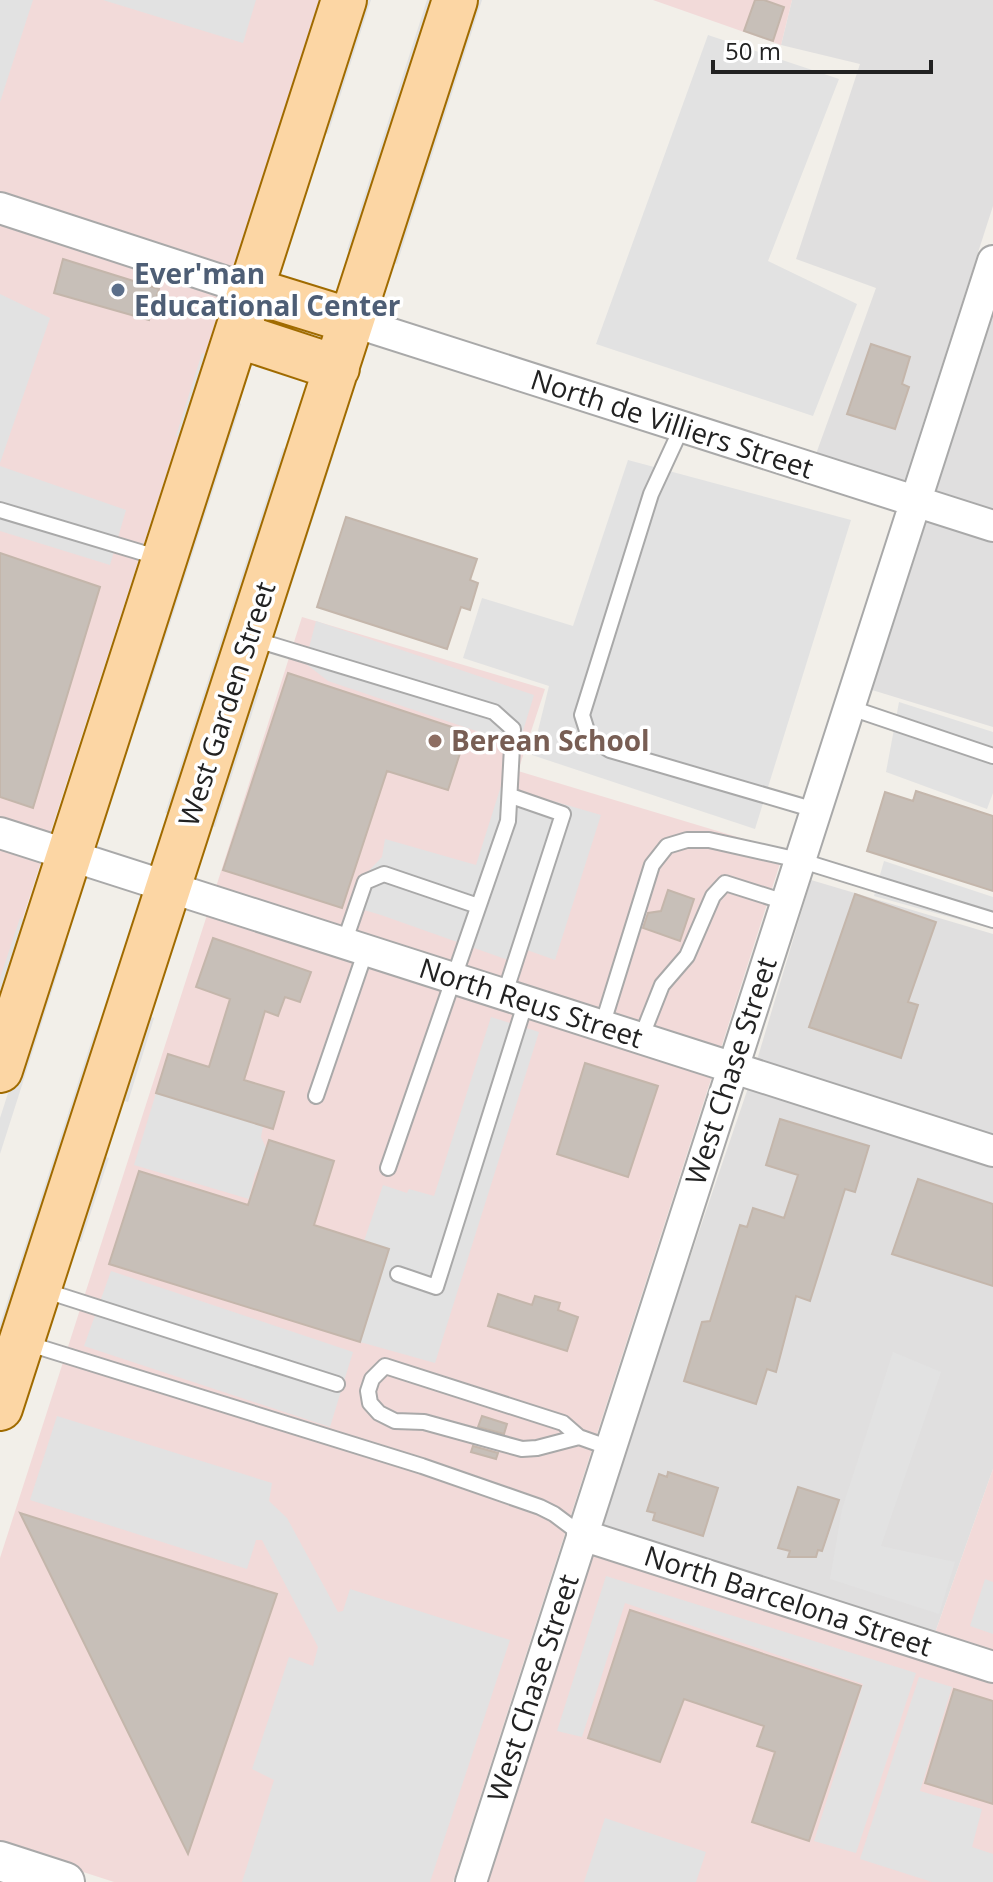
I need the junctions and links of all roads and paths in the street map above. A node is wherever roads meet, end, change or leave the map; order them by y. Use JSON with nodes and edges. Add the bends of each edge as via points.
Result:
{"nodes":[{"id":1,"x":344,"y":0,"type":"edge"},
{"id":2,"x":455,"y":0,"type":"edge"},
{"id":3,"x":0,"y":208,"type":"edge"},
{"id":4,"x":993,"y":261,"type":"edge"},
{"id":5,"x":251,"y":290,"type":"junction"},
{"id":6,"x":351,"y":321,"type":"junction"},
{"id":7,"x":237,"y":335,"type":"junction"},
{"id":8,"x":337,"y":368,"type":"junction"},
{"id":9,"x":682,"y":427,"type":"junction"},
{"id":10,"x":915,"y":501,"type":"junction"},
{"id":11,"x":0,"y":510,"type":"edge"},
{"id":12,"x":993,"y":526,"type":"edge"},
{"id":13,"x":164,"y":559,"type":"junction"},
{"id":14,"x":249,"y":638,"type":"junction"},
{"id":15,"x":848,"y":707,"type":"junction"},
{"id":16,"x":993,"y":756,"type":"edge"},
{"id":17,"x":511,"y":796,"type":"junction"},
{"id":18,"x":815,"y":810,"type":"junction"},
{"id":19,"x":0,"y":833,"type":"edge"},
{"id":20,"x":69,"y":855,"type":"junction"},
{"id":21,"x":799,"y":860,"type":"junction"},
{"id":22,"x":168,"y":887,"type":"junction"},
{"id":23,"x":785,"y":902,"type":"junction"},
{"id":24,"x":478,"y":906,"type":"junction"},
{"id":25,"x":993,"y":920,"type":"edge"},
{"id":26,"x":355,"y":946,"type":"junction"},
{"id":27,"x":453,"y":978,"type":"junction"},
{"id":28,"x":516,"y":997,"type":"junction"},
{"id":29,"x":602,"y":1026,"type":"junction"},
{"id":30,"x":641,"y":1038,"type":"junction"},
{"id":31,"x":2,"y":1057,"type":"edge"},
{"id":32,"x":732,"y":1067,"type":"junction"},
{"id":33,"x":316,"y":1096,"type":"dead end"},
{"id":34,"x":993,"y":1151,"type":"edge"},
{"id":35,"x":388,"y":1168,"type":"dead end"},
{"id":36,"x":398,"y":1274,"type":"dead end"},
{"id":37,"x":39,"y":1289,"type":"junction"},
{"id":38,"x":21,"y":1341,"type":"junction"},
{"id":39,"x":337,"y":1384,"type":"dead end"},
{"id":40,"x":0,"y":1408,"type":"edge"},
{"id":41,"x":579,"y":1437,"type":"junction"},
{"id":42,"x":610,"y":1448,"type":"junction"},
{"id":43,"x":582,"y":1535,"type":"junction"},
{"id":44,"x":993,"y":1667,"type":"edge"},
{"id":45,"x":0,"y":1861,"type":"edge"},
{"id":46,"x":65,"y":1882,"type":"edge"},
{"id":47,"x":471,"y":1882,"type":"edge"}],
"edges":[{"from":1,"to":5,"type":"main road"},
{"from":2,"to":6,"type":"main road","name":"West Garden Street"},
{"from":3,"to":5,"type":"street"},
{"from":4,"to":10,"type":"street","name":"West Chase Street"},
{"from":5,"to":6,"type":"main road"},
{"from":5,"to":7,"type":"main road"},
{"from":6,"to":8,"type":"main road","name":"West Garden Street"},
{"from":6,"to":9,"type":"street","name":"North de Villiers Street"},
{"from":7,"to":8,"type":"main road"},
{"from":7,"to":13,"type":"main road"},
{"from":8,"to":14,"type":"main road","name":"West Garden Street"},
{"from":9,"to":10,"type":"street","name":"North de Villiers Street"},
{"from":9,"to":18,"type":"lane","via":[[651,494],[582,715],[589,737],[610,750]]},
{"from":10,"to":12,"type":"street","name":"North de Villiers Street"},
{"from":10,"to":15,"type":"street","name":"West Chase Street"},
{"from":11,"to":13,"type":"lane"},
{"from":13,"to":20,"type":"main road"},
{"from":14,"to":17,"type":"lane","via":[[494,712],[513,729],[515,738]]},
{"from":14,"to":22,"type":"main road","name":"West Garden Street"},
{"from":15,"to":16,"type":"lane"},
{"from":15,"to":18,"type":"street","name":"West Chase Street"},
{"from":17,"to":24,"type":"lane","via":[[508,821]]},
{"from":17,"to":28,"type":"lane","via":[[563,814]]},
{"from":18,"to":21,"type":"street","name":"West Chase Street"},
{"from":19,"to":20,"type":"street","name":"North Reus Street"},
{"from":20,"to":22,"type":"street","name":"North Reus Street"},
{"from":20,"to":31,"type":"main road"},
{"from":21,"to":23,"type":"street","name":"West Chase Street"},
{"from":21,"to":25,"type":"lane"},
{"from":21,"to":29,"type":"lane","via":[[709,840],[667,846],[652,865]]},
{"from":22,"to":26,"type":"street","name":"North Reus Street"},
{"from":22,"to":37,"type":"main road","name":"West Garden Street"},
{"from":23,"to":30,"type":"lane","via":[[725,883],[713,896],[687,956],[662,985]]},
{"from":23,"to":32,"type":"street","name":"West Chase Street"},
{"from":24,"to":26,"type":"lane","via":[[384,874],[365,882]]},
{"from":24,"to":27,"type":"lane"},
{"from":26,"to":27,"type":"street","name":"North Reus Street"},
{"from":26,"to":33,"type":"lane"},
{"from":27,"to":28,"type":"street","name":"North Reus Street"},
{"from":27,"to":35,"type":"lane"},
{"from":28,"to":29,"type":"street","name":"North Reus Street"},
{"from":28,"to":36,"type":"lane","via":[[436,1287]]},
{"from":29,"to":30,"type":"street","name":"North Reus Street"},
{"from":30,"to":32,"type":"street","name":"North Reus Street"},
{"from":32,"to":34,"type":"street","name":"North Reus Street"},
{"from":32,"to":42,"type":"street","name":"West Chase Street"},
{"from":37,"to":38,"type":"main road","name":"West Garden Street"},
{"from":37,"to":39,"type":"lane"},
{"from":38,"to":40,"type":"main road","name":"West Garden Street"},
{"from":38,"to":43,"type":"lane","via":[[452,1476],[554,1514]]},
{"from":41,"to":41,"type":"lane","via":[[563,1423],[385,1366],[368,1391],[370,1403],[395,1421],[424,1422],[522,1449]]},
{"from":41,"to":42,"type":"lane"},
{"from":42,"to":43,"type":"street","name":"West Chase Street"},
{"from":43,"to":44,"type":"street","name":"North Barcelona Street"},
{"from":43,"to":47,"type":"street","name":"West Chase Street"},
{"from":45,"to":46,"type":"street"}]}
